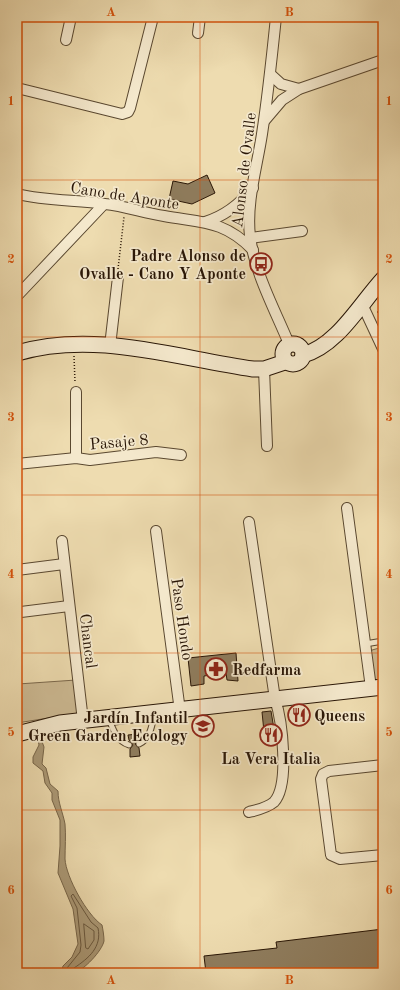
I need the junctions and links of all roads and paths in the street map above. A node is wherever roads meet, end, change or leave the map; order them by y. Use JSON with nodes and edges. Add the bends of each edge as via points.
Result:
{"nodes":[{"id":1,"x":71,"y":17,"type":"edge"},
{"id":2,"x":153,"y":17,"type":"edge"},
{"id":3,"x":200,"y":17,"type":"edge"},
{"id":4,"x":276,"y":17,"type":"edge"},
{"id":5,"x":198,"y":33,"type":"dead end"},
{"id":6,"x":66,"y":40,"type":"dead end"},
{"id":7,"x":383,"y":60,"type":"edge"},
{"id":8,"x":270,"y":74,"type":"junction"},
{"id":9,"x":17,"y":88,"type":"edge"},
{"id":10,"x":299,"y":89,"type":"junction"},
{"id":11,"x":263,"y":122,"type":"junction"},
{"id":12,"x":253,"y":187,"type":"junction"},
{"id":13,"x":17,"y":194,"type":"edge"},
{"id":14,"x":104,"y":204,"type":"junction"},
{"id":15,"x":125,"y":207,"type":"junction"},
{"id":16,"x":205,"y":222,"type":"junction"},
{"id":17,"x":302,"y":231,"type":"dead end"},
{"id":18,"x":250,"y":238,"type":"junction"},
{"id":19,"x":253,"y":250,"type":"junction"},
{"id":20,"x":118,"y":277,"type":"joint"},
{"id":21,"x":383,"y":279,"type":"edge"},
{"id":22,"x":17,"y":296,"type":"edge"},
{"id":23,"x":362,"y":304,"type":"junction"},
{"id":24,"x":377,"y":312,"type":"dead end"},
{"id":25,"x":383,"y":312,"type":"edge"},
{"id":26,"x":74,"y":344,"type":"junction"},
{"id":27,"x":289,"y":344,"type":"junction"},
{"id":28,"x":110,"y":346,"type":"junction"},
{"id":29,"x":383,"y":349,"type":"edge"},
{"id":30,"x":17,"y":353,"type":"edge"},
{"id":31,"x":303,"y":355,"type":"junction"},
{"id":32,"x":286,"y":362,"type":"junction"},
{"id":33,"x":264,"y":369,"type":"junction"},
{"id":34,"x":76,"y":392,"type":"joint"},
{"id":35,"x":267,"y":446,"type":"dead end"},
{"id":36,"x":182,"y":455,"type":"dead end"},
{"id":37,"x":76,"y":458,"type":"junction"},
{"id":38,"x":17,"y":464,"type":"edge"},
{"id":39,"x":347,"y":508,"type":"dead end"},
{"id":40,"x":249,"y":522,"type":"dead end"},
{"id":41,"x":156,"y":531,"type":"dead end"},
{"id":42,"x":62,"y":541,"type":"dead end"},
{"id":43,"x":64,"y":564,"type":"junction"},
{"id":44,"x":17,"y":570,"type":"edge"},
{"id":45,"x":69,"y":606,"type":"junction"},
{"id":46,"x":21,"y":612,"type":"dead end"},
{"id":47,"x":383,"y":642,"type":"edge"},
{"id":48,"x":365,"y":644,"type":"junction"},
{"id":49,"x":377,"y":687,"type":"edge"},
{"id":50,"x":275,"y":699,"type":"junction"},
{"id":51,"x":180,"y":711,"type":"junction"},
{"id":52,"x":155,"y":714,"type":"junction"},
{"id":53,"x":108,"y":719,"type":"junction"},
{"id":54,"x":83,"y":721,"type":"junction"},
{"id":55,"x":17,"y":723,"type":"edge"},
{"id":56,"x":60,"y":723,"type":"junction"},
{"id":57,"x":17,"y":734,"type":"edge"},
{"id":58,"x":139,"y":744,"type":"dead end"},
{"id":59,"x":129,"y":745,"type":"dead end"},
{"id":60,"x":383,"y":765,"type":"edge"},
{"id":61,"x":249,"y":812,"type":"dead end"},
{"id":62,"x":383,"y":855,"type":"edge"}],
"edges":[{"from":1,"to":6,"type":"street"},
{"from":2,"to":9,"type":"street","via":[[130,108],[126,113],[120,114]]},
{"from":3,"to":5,"type":"street"},
{"from":4,"to":8,"type":"street","name":"Alonso de Ovalle"},
{"from":7,"to":10,"type":"street"},
{"from":8,"to":10,"type":"street","via":[[281,84]]},
{"from":8,"to":11,"type":"street","name":"Alonso de Ovalle"},
{"from":10,"to":11,"type":"street","via":[[282,100]]},
{"from":11,"to":12,"type":"street","name":"Alonso de Ovalle"},
{"from":12,"to":16,"type":"street","via":[[233,208]]},
{"from":12,"to":18,"type":"street","name":"Alonso de Ovalle"},
{"from":13,"to":14,"type":"street","name":"Cano de Aponte"},
{"from":14,"to":15,"type":"street","name":"Cano de Aponte"},
{"from":14,"to":22,"type":"street"},
{"from":15,"to":16,"type":"street","name":"Cano de Aponte"},
{"from":15,"to":20,"type":"path"},
{"from":16,"to":19,"type":"street","name":"Cano de Aponte","via":[[232,232]]},
{"from":17,"to":18,"type":"street"},
{"from":18,"to":19,"type":"street","name":"Alonso de Ovalle"},
{"from":19,"to":27,"type":"street","name":"Alonso de Ovalle"},
{"from":20,"to":28,"type":"street"},
{"from":21,"to":23,"type":"street"},
{"from":23,"to":29,"type":"street"},
{"from":23,"to":31,"type":"street","via":[[329,342]]},
{"from":24,"to":25,"type":"path"},
{"from":26,"to":28,"type":"street"},
{"from":26,"to":30,"type":"street"},
{"from":26,"to":34,"type":"path"},
{"from":27,"to":31,"type":"street","via":[[298,345]]},
{"from":27,"to":32,"type":"street","via":[[283,350],[282,356]]},
{"from":28,"to":33,"type":"street"},
{"from":31,"to":32,"type":"street","via":[[296,364]]},
{"from":32,"to":33,"type":"street"},
{"from":33,"to":35,"type":"street"},
{"from":34,"to":37,"type":"street","name":"Pasaje 8"},
{"from":36,"to":37,"type":"street","name":"Pasaje 8","via":[[156,452],[90,460]]},
{"from":37,"to":38,"type":"street"},
{"from":39,"to":48,"type":"street"},
{"from":40,"to":50,"type":"street"},
{"from":41,"to":51,"type":"street","name":"Paso Hondo"},
{"from":42,"to":43,"type":"street","name":"Chancal"},
{"from":43,"to":44,"type":"street"},
{"from":43,"to":45,"type":"street","name":"Chancal"},
{"from":45,"to":46,"type":"street"},
{"from":45,"to":54,"type":"street","name":"Chancal"},
{"from":47,"to":48,"type":"lane"},
{"from":48,"to":49,"type":"street"},
{"from":49,"to":50,"type":"street"},
{"from":50,"to":51,"type":"street"},
{"from":50,"to":61,"type":"street","via":[[281,724],[283,777],[275,801],[266,807]]},
{"from":51,"to":52,"type":"street"},
{"from":52,"to":53,"type":"street"},
{"from":52,"to":58,"type":"lane","via":[[150,731],[144,742]]},
{"from":53,"to":54,"type":"street"},
{"from":53,"to":59,"type":"lane","via":[[115,735],[124,744]]},
{"from":54,"to":56,"type":"street"},
{"from":55,"to":56,"type":"street"},
{"from":56,"to":57,"type":"street"},
{"from":60,"to":62,"type":"street","via":[[329,771],[323,774],[321,779],[331,855],[340,859]]}]}
